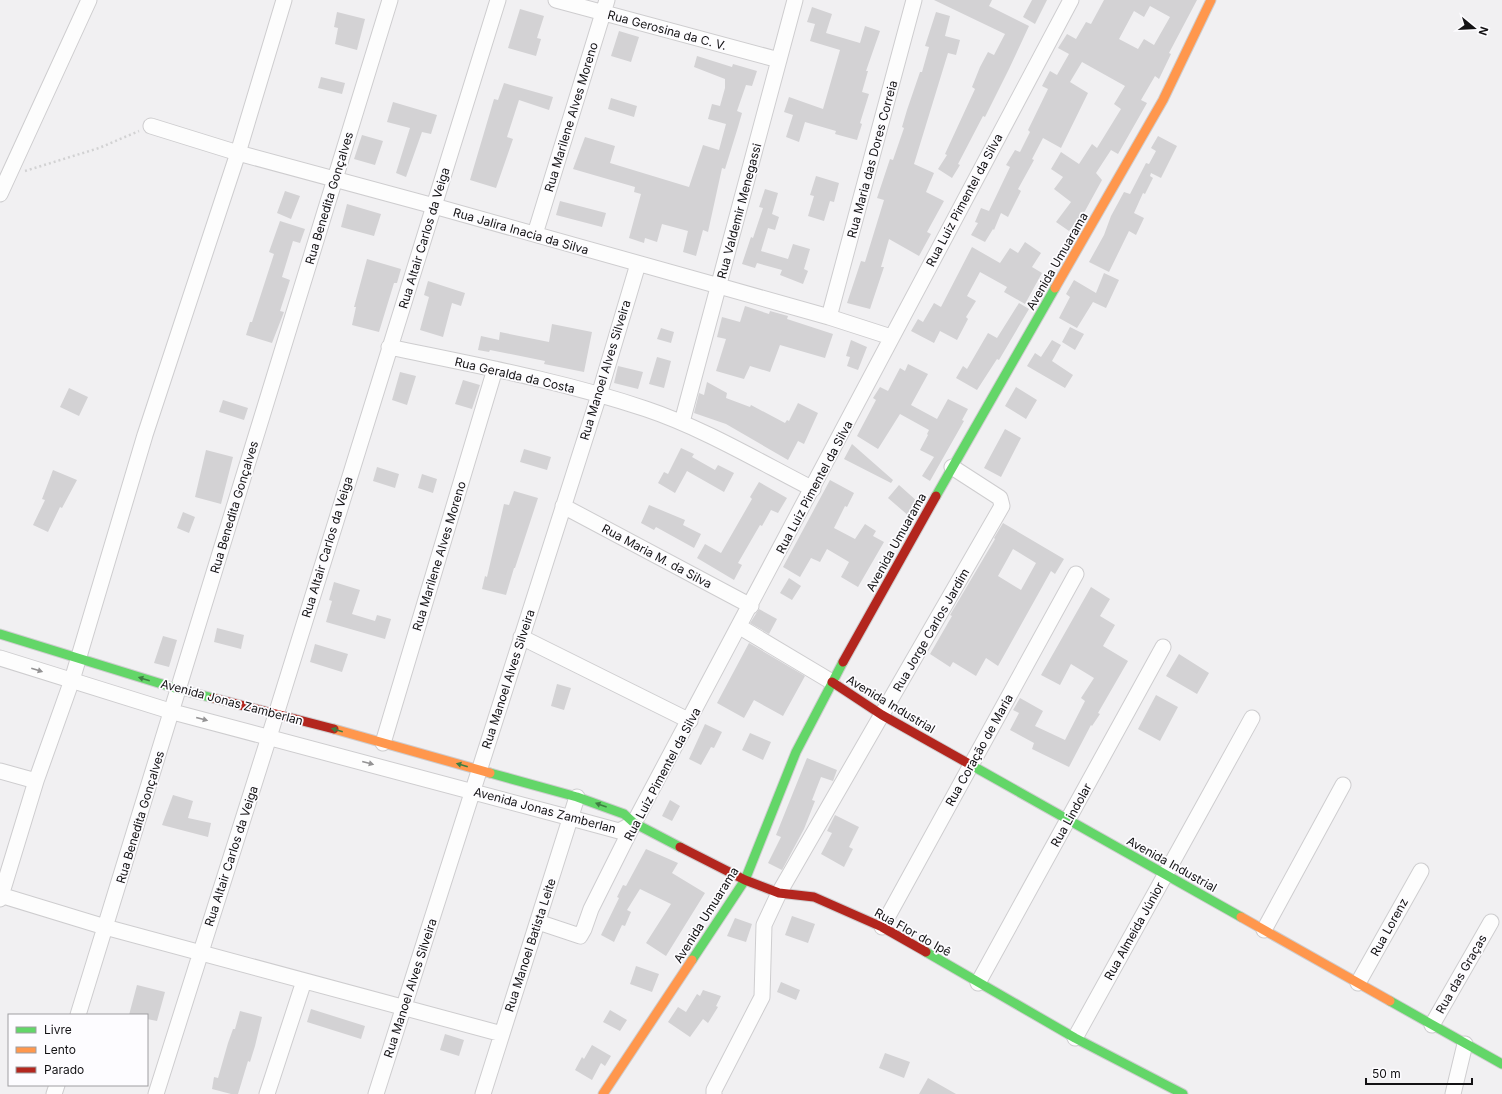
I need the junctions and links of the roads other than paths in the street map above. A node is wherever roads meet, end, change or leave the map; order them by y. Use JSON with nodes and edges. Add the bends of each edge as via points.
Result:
{"nodes":[{"id":1,"x":89,"y":0,"type":"edge"},
{"id":2,"x":284,"y":0,"type":"edge"},
{"id":3,"x":390,"y":0,"type":"edge"},
{"id":4,"x":498,"y":0,"type":"edge"},
{"id":5,"x":556,"y":0,"type":"edge"},
{"id":6,"x":795,"y":0,"type":"edge"},
{"id":7,"x":914,"y":0,"type":"edge"},
{"id":8,"x":1071,"y":0,"type":"edge"},
{"id":9,"x":1211,"y":0,"type":"edge"},
{"id":10,"x":605,"y":7,"type":"edge"},
{"id":11,"x":779,"y":60,"type":"junction"},
{"id":12,"x":151,"y":126,"type":"road end"},
{"id":13,"x":238,"y":153,"type":"junction"},
{"id":14,"x":334,"y":179,"type":"junction"},
{"id":15,"x":0,"y":194,"type":"edge"},
{"id":16,"x":434,"y":206,"type":"junction"},
{"id":17,"x":535,"y":234,"type":"junction"},
{"id":18,"x":638,"y":264,"type":"junction"},
{"id":19,"x":719,"y":286,"type":"junction"},
{"id":20,"x":829,"y":317,"type":"junction"},
{"id":21,"x":891,"y":337,"type":"junction"},
{"id":22,"x":389,"y":347,"type":"junction"},
{"id":23,"x":495,"y":369,"type":"junction"},
{"id":24,"x":599,"y":395,"type":"junction"},
{"id":25,"x":682,"y":422,"type":"junction"},
{"id":26,"x":952,"y":466,"type":"junction"},
{"id":27,"x":813,"y":489,"type":"junction"},
{"id":28,"x":563,"y":506,"type":"junction"},
{"id":29,"x":1076,"y":574,"type":"dead end"},
{"id":30,"x":751,"y":606,"type":"junction"},
{"id":31,"x":740,"y":627,"type":"junction"},
{"id":32,"x":0,"y":634,"type":"edge"},
{"id":33,"x":521,"y":637,"type":"junction"},
{"id":34,"x":1163,"y":647,"type":"dead end"},
{"id":35,"x":0,"y":658,"type":"edge"},
{"id":36,"x":78,"y":658,"type":"junction"},
{"id":37,"x":72,"y":680,"type":"junction"},
{"id":38,"x":832,"y":682,"type":"junction"},
{"id":39,"x":178,"y":689,"type":"junction"},
{"id":40,"x":173,"y":712,"type":"junction"},
{"id":41,"x":276,"y":713,"type":"junction"},
{"id":42,"x":882,"y":715,"type":"junction"},
{"id":43,"x":1252,"y":718,"type":"dead end"},
{"id":44,"x":690,"y":721,"type":"junction"},
{"id":45,"x":270,"y":737,"type":"junction"},
{"id":46,"x":383,"y":743,"type":"junction"},
{"id":47,"x":971,"y":765,"type":"junction"},
{"id":48,"x":479,"y":769,"type":"junction"},
{"id":49,"x":0,"y":771,"type":"edge"},
{"id":50,"x":36,"y":781,"type":"junction"},
{"id":51,"x":1343,"y":785,"type":"dead end"},
{"id":52,"x":472,"y":791,"type":"junction"},
{"id":53,"x":577,"y":797,"type":"junction"},
{"id":54,"x":571,"y":818,"type":"junction"},
{"id":55,"x":1068,"y":819,"type":"junction"},
{"id":56,"x":634,"y":824,"type":"junction"},
{"id":57,"x":1421,"y":870,"type":"dead end"},
{"id":58,"x":1165,"y":873,"type":"junction"},
{"id":59,"x":745,"y":880,"type":"junction"},
{"id":60,"x":779,"y":893,"type":"junction"},
{"id":61,"x":0,"y":896,"type":"edge"},
{"id":62,"x":538,"y":922,"type":"junction"},
{"id":63,"x":1491,"y":922,"type":"dead end"},
{"id":64,"x":882,"y":927,"type":"junction"},
{"id":65,"x":105,"y":928,"type":"junction"},
{"id":66,"x":1264,"y":930,"type":"junction"},
{"id":67,"x":200,"y":953,"type":"junction"},
{"id":68,"x":304,"y":981,"type":"junction"},
{"id":69,"x":978,"y":983,"type":"junction"},
{"id":70,"x":1358,"y":983,"type":"junction"},
{"id":71,"x":404,"y":1008,"type":"junction"},
{"id":72,"x":78,"y":1014,"type":"edge"},
{"id":73,"x":1432,"y":1025,"type":"junction"},
{"id":74,"x":502,"y":1034,"type":"junction"},
{"id":75,"x":1075,"y":1038,"type":"junction"},
{"id":76,"x":1465,"y":1044,"type":"junction"},
{"id":77,"x":1502,"y":1064,"type":"edge"},
{"id":78,"x":1170,"y":1091,"type":"edge"},
{"id":79,"x":156,"y":1094,"type":"edge"},
{"id":80,"x":267,"y":1094,"type":"edge"},
{"id":81,"x":376,"y":1094,"type":"edge"},
{"id":82,"x":483,"y":1094,"type":"edge"},
{"id":83,"x":602,"y":1094,"type":"edge"},
{"id":84,"x":714,"y":1094,"type":"edge"},
{"id":85,"x":1183,"y":1094,"type":"edge"},
{"id":86,"x":1453,"y":1094,"type":"edge"}],
"edges":[{"from":1,"to":15,"type":"street"},
{"from":2,"to":13,"type":"street"},
{"from":3,"to":14,"type":"street","name":"Rua Benedita Gonçalves"},
{"from":4,"to":16,"type":"street","name":"Rua Altair Carlos da Veiga"},
{"from":5,"to":10,"type":"street","name":"Rua Gerosina da C. V."},
{"from":6,"to":11,"type":"street","name":"Rua Valdemir Menegassi"},
{"from":7,"to":20,"type":"street","name":"Rua Maria das Dores Correia"},
{"from":8,"to":21,"type":"street","name":"Rua Luiz Pimentel da Silva"},
{"from":9,"to":26,"type":"street","name":"Avenida Umuarama","via":[[1163,100]]},
{"from":10,"to":11,"type":"street","name":"Rua Gerosina da C. V."},
{"from":10,"to":17,"type":"street","name":"Rua Marilene Alves Moreno"},
{"from":11,"to":19,"type":"street","name":"Rua Valdemir Menegassi"},
{"from":12,"to":13,"type":"street","name":"Rua Jalira Inacia da Silva"},
{"from":13,"to":14,"type":"street","name":"Rua Jalira Inacia da Silva"},
{"from":13,"to":36,"type":"street","via":[[145,436]]},
{"from":14,"to":16,"type":"street","name":"Rua Jalira Inacia da Silva"},
{"from":14,"to":39,"type":"street","name":"Rua Benedita Gonçalves"},
{"from":16,"to":17,"type":"street","name":"Rua Jalira Inacia da Silva"},
{"from":16,"to":22,"type":"street","name":"Rua Altair Carlos da Veiga"},
{"from":17,"to":18,"type":"street","name":"Rua Jalira Inacia da Silva"},
{"from":18,"to":19,"type":"street","name":"Rua Jalira Inacia da Silva"},
{"from":18,"to":24,"type":"street","name":"Rua Manoel Alves Silveira"},
{"from":19,"to":20,"type":"street","name":"Rua Jalira Inacia da Silva"},
{"from":19,"to":25,"type":"street","name":"Rua Valdemir Menegassi"},
{"from":20,"to":21,"type":"street","name":"Rua Jalira Inacia da Silva"},
{"from":21,"to":27,"type":"street","name":"Rua Luiz Pimentel da Silva"},
{"from":22,"to":23,"type":"street","name":"Rua Geralda da Costa"},
{"from":22,"to":41,"type":"street","name":"Rua Altair Carlos da Veiga"},
{"from":23,"to":24,"type":"street","name":"Rua Geralda da Costa"},
{"from":23,"to":46,"type":"street","name":"Rua Marilene Alves Moreno"},
{"from":24,"to":25,"type":"street","name":"Rua Geralda da Costa"},
{"from":24,"to":28,"type":"street","name":"Rua Manoel Alves Silveira"},
{"from":25,"to":27,"type":"street","name":"Rua Geralda da Costa"},
{"from":26,"to":38,"type":"street","name":"Avenida Umuarama"},
{"from":26,"to":42,"type":"street","name":"Rua Jorge Carlos Jardim","via":[[1000,498],[1002,506]]},
{"from":27,"to":30,"type":"street","name":"Rua Luiz Pimentel da Silva"},
{"from":28,"to":30,"type":"street","name":"Rua Maria M. da Silva"},
{"from":28,"to":33,"type":"street","name":"Rua Manoel Alves Silveira"},
{"from":29,"to":47,"type":"street","name":"Rua Coração de Maria"},
{"from":30,"to":31,"type":"street","name":"Rua Luiz Pimentel da Silva"},
{"from":31,"to":38,"type":"street"},
{"from":31,"to":44,"type":"street","name":"Rua Luiz Pimentel da Silva"},
{"from":32,"to":36,"type":"street","name":"Avenida Jonas Zamberlan"},
{"from":33,"to":44,"type":"street"},
{"from":33,"to":48,"type":"street","name":"Rua Manoel Alves Silveira"},
{"from":34,"to":55,"type":"street","name":"Rua Lindolar"},
{"from":35,"to":37,"type":"street","name":"Avenida Jonas Zamberlan","one_way":true},
{"from":36,"to":37,"type":"street"},
{"from":39,"to":36,"type":"street","name":"Avenida Jonas Zamberlan","one_way":true},
{"from":37,"to":40,"type":"street","name":"Avenida Jonas Zamberlan"},
{"from":37,"to":50,"type":"street"},
{"from":38,"to":42,"type":"street","name":"Avenida Industrial"},
{"from":38,"to":59,"type":"street","name":"Avenida Umuarama","via":[[796,752]]},
{"from":39,"to":40,"type":"street","name":"Rua Benedita Gonçalves"},
{"from":39,"to":41,"type":"street","name":"Avenida Jonas Zamberlan"},
{"from":40,"to":45,"type":"street","name":"Avenida Jonas Zamberlan","one_way":true},
{"from":40,"to":65,"type":"street","name":"Rua Benedita Gonçalves"},
{"from":41,"to":45,"type":"street","name":"Rua Altair Carlos da Veiga"},
{"from":46,"to":41,"type":"street","name":"Avenida Jonas Zamberlan","one_way":true},
{"from":42,"to":47,"type":"street","name":"Avenida Industrial"},
{"from":42,"to":60,"type":"street","name":"Rua Jorge Carlos Jardim"},
{"from":43,"to":58,"type":"street","name":"Rua Almeida Júnior"},
{"from":44,"to":56,"type":"street","name":"Rua Luiz Pimentel da Silva"},
{"from":45,"to":52,"type":"street","name":"Avenida Jonas Zamberlan","one_way":true},
{"from":45,"to":67,"type":"street","name":"Rua Altair Carlos da Veiga"},
{"from":48,"to":46,"type":"street","name":"Avenida Jonas Zamberlan","one_way":true},
{"from":47,"to":55,"type":"street","name":"Avenida Industrial"},
{"from":47,"to":64,"type":"street","name":"Rua Coração de Maria"},
{"from":48,"to":52,"type":"street","name":"Rua Manoel Alves Silveira"},
{"from":48,"to":53,"type":"street","name":"Avenida Jonas Zamberlan"},
{"from":49,"to":50,"type":"street"},
{"from":50,"to":61,"type":"street"},
{"from":51,"to":66,"type":"street"},
{"from":52,"to":54,"type":"street","name":"Avenida Jonas Zamberlan"},
{"from":52,"to":71,"type":"street","name":"Rua Manoel Alves Silveira"},
{"from":53,"to":54,"type":"street","name":"Rua Manoel Batista Leite"},
{"from":56,"to":53,"type":"street","name":"Avenida Jonas Zamberlan","one_way":true,"via":[[624,814]]},
{"from":54,"to":56,"type":"street","name":"Avenida Jonas Zamberlan","via":[[619,831]]},
{"from":54,"to":62,"type":"street","name":"Rua Manoel Batista Leite"},
{"from":55,"to":58,"type":"street","name":"Avenida Industrial"},
{"from":55,"to":69,"type":"street","name":"Rua Lindolar"},
{"from":56,"to":59,"type":"street","name":"Rua Flor do Ipê"},
{"from":56,"to":62,"type":"street","name":"Rua Luiz Pimentel da Silva","via":[[580,936]]},
{"from":57,"to":70,"type":"street","name":"Rua Lorenz"},
{"from":58,"to":66,"type":"street","name":"Avenida Industrial"},
{"from":58,"to":75,"type":"street","name":"Rua Almeida Júnior"},
{"from":59,"to":60,"type":"street","name":"Rua Flor do Ipê"},
{"from":59,"to":83,"type":"street","name":"Avenida Umuarama"},
{"from":60,"to":64,"type":"street","name":"Rua Flor do Ipê","via":[[814,898]]},
{"from":60,"to":84,"type":"street","name":"Rua Jorge Carlos Jardim","via":[[764,925],[762,997]]},
{"from":61,"to":65,"type":"street"},
{"from":62,"to":74,"type":"street","name":"Rua Manoel Batista Leite"},
{"from":63,"to":73,"type":"street","name":"Rua das Graças"},
{"from":64,"to":69,"type":"street","name":"Rua Flor do Ipê"},
{"from":65,"to":67,"type":"street"},
{"from":65,"to":72,"type":"street","name":"Rua Benedita Gonçalves"},
{"from":66,"to":70,"type":"street","name":"Avenida Industrial"},
{"from":67,"to":68,"type":"street"},
{"from":67,"to":79,"type":"street","name":"Rua Altair Carlos da Veiga"},
{"from":68,"to":71,"type":"street"},
{"from":68,"to":80,"type":"street"},
{"from":69,"to":75,"type":"street","name":"Rua Flor do Ipê"},
{"from":70,"to":73,"type":"street","name":"Avenida Industrial"},
{"from":71,"to":74,"type":"street"},
{"from":71,"to":81,"type":"street","name":"Rua Manoel Alves Silveira"},
{"from":73,"to":76,"type":"street","name":"Avenida Industrial"},
{"from":74,"to":82,"type":"street","name":"Rua Manoel Batista Leite"},
{"from":75,"to":78,"type":"street","name":"Rua Flor do Ipê"},
{"from":76,"to":77,"type":"street","name":"Avenida Industrial"},
{"from":76,"to":86,"type":"street"},
{"from":78,"to":85,"type":"street","name":"Rua Flor do Ipê"}]}
